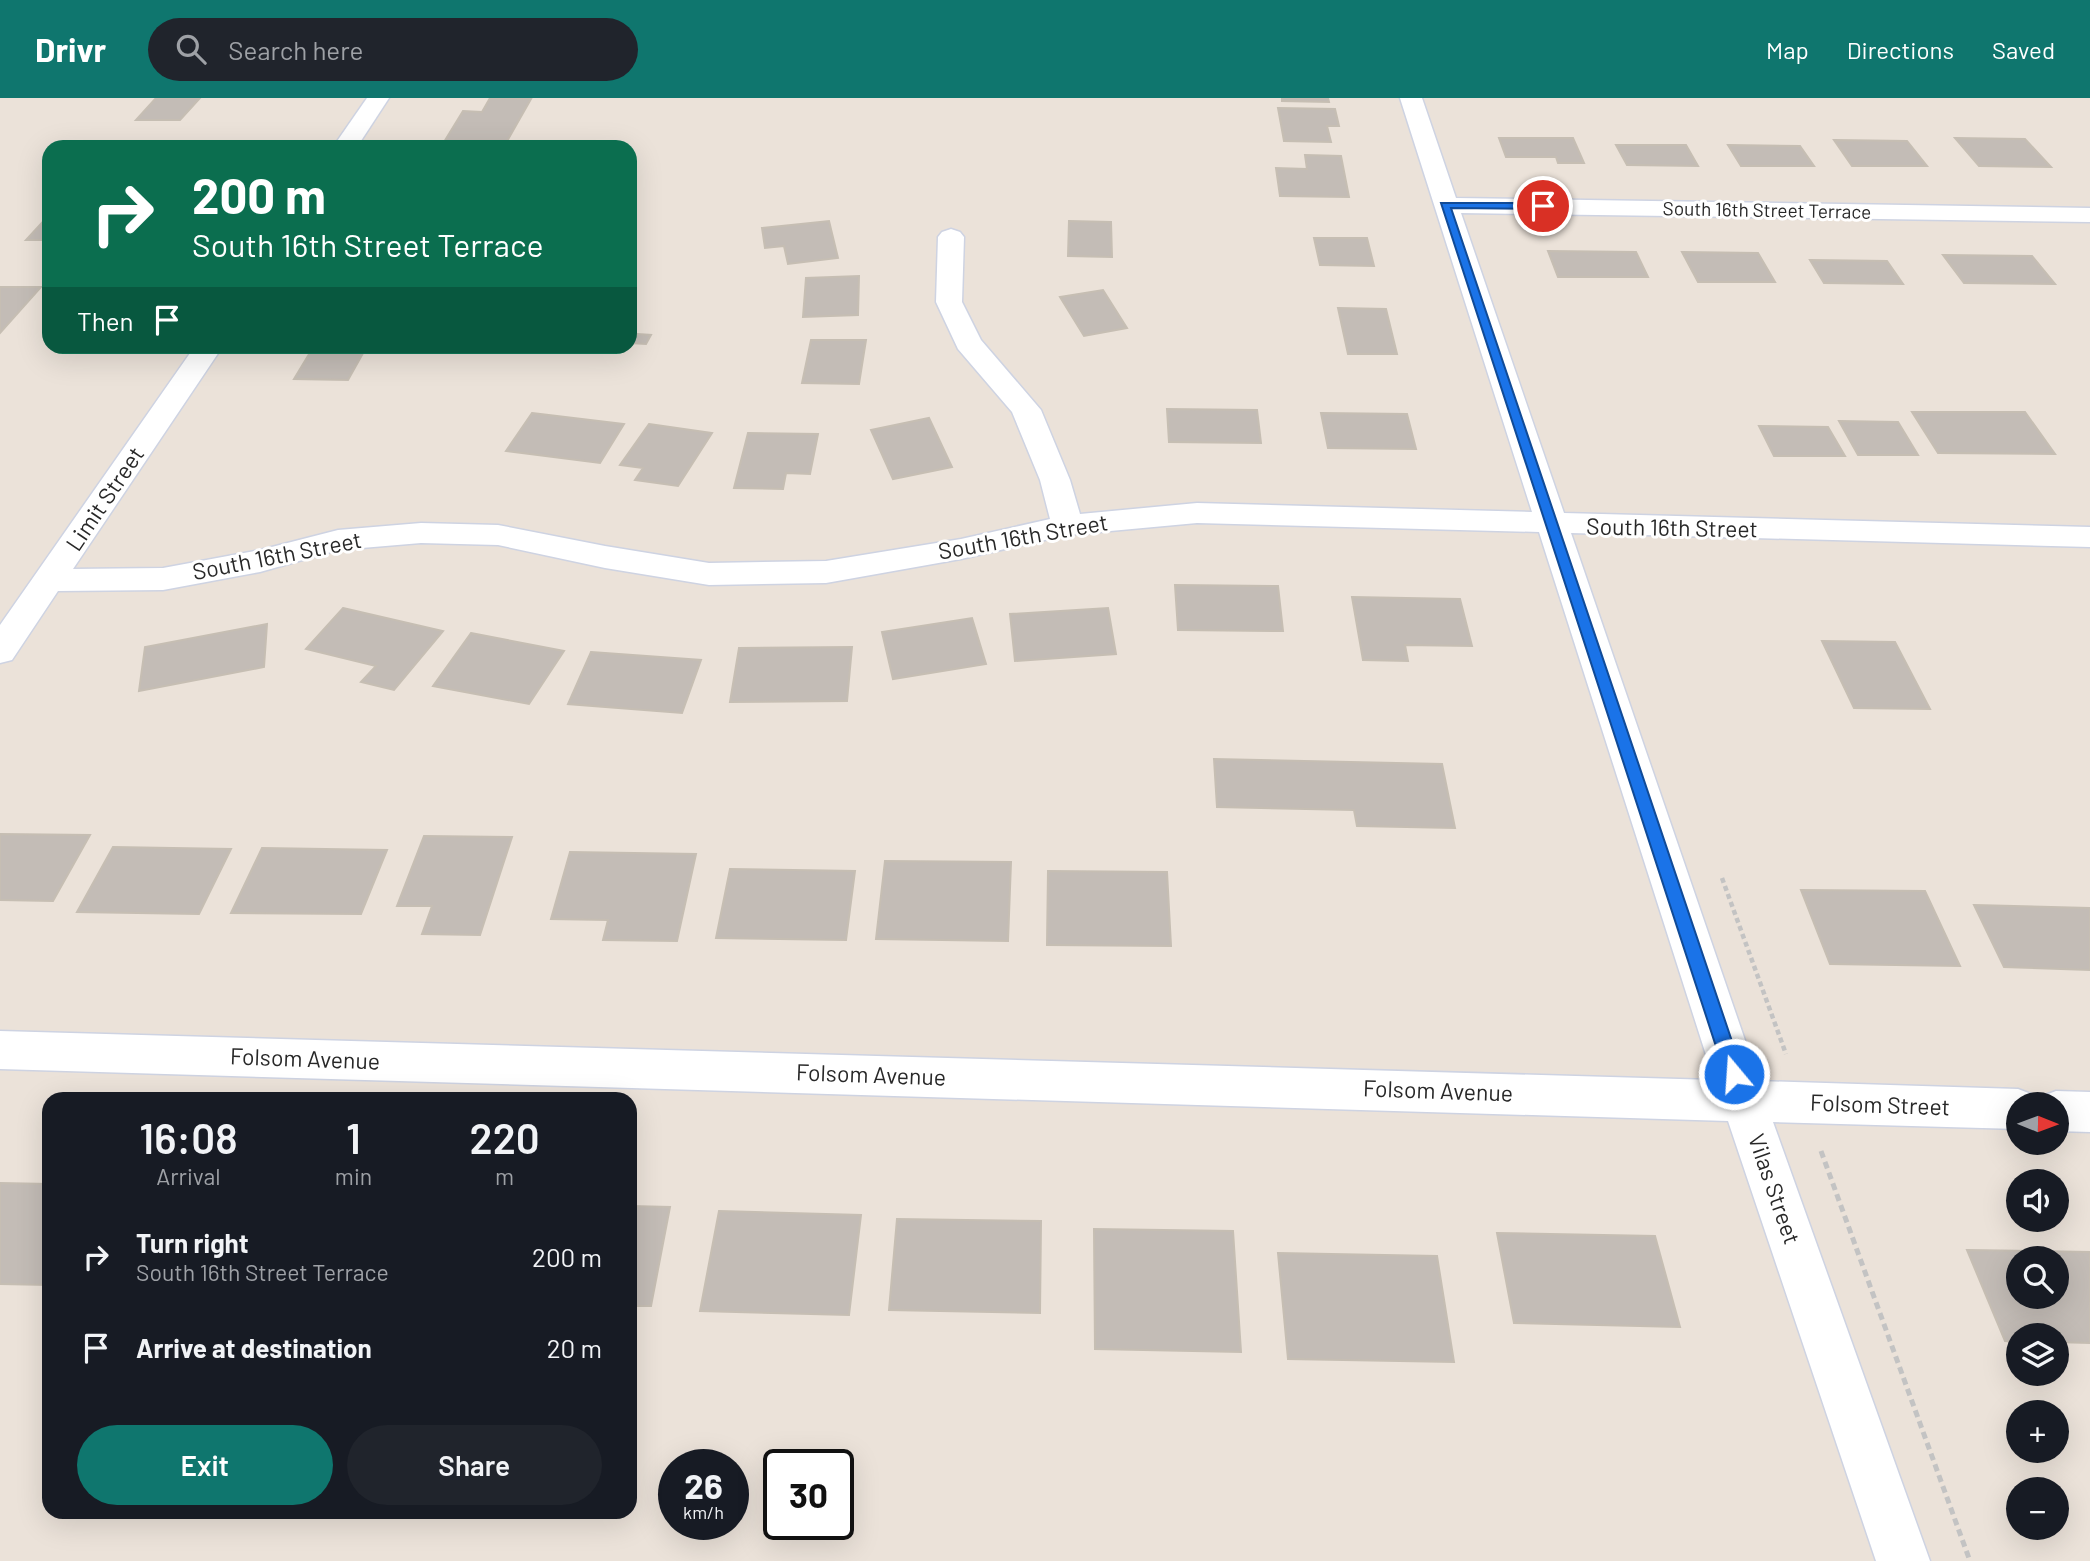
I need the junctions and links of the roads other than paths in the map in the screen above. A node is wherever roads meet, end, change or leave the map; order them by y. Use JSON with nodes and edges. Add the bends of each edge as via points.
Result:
{"nodes":[{"id":1,"x":378,"y":98,"type":"edge"},
{"id":2,"x":1411,"y":98,"type":"edge"},
{"id":3,"x":350,"y":140,"type":"edge"},
{"id":4,"x":1445,"y":205,"type":"junction"},
{"id":5,"x":2090,"y":215,"type":"edge"},
{"id":6,"x":951,"y":237,"type":"dead end"},
{"id":7,"x":204,"y":354,"type":"edge"},
{"id":8,"x":1553,"y":524,"type":"junction"},
{"id":9,"x":1067,"y":525,"type":"junction"},
{"id":10,"x":2090,"y":537,"type":"edge"},
{"id":11,"x":50,"y":580,"type":"junction"},
{"id":12,"x":0,"y":652,"type":"edge"},
{"id":13,"x":0,"y":1050,"type":"edge"},
{"id":14,"x":1743,"y":1100,"type":"junction"},
{"id":15,"x":2006,"y":1109,"type":"edge"},
{"id":16,"x":2069,"y":1111,"type":"edge"},
{"id":17,"x":2090,"y":1112,"type":"edge"},
{"id":18,"x":1903,"y":1561,"type":"edge"}],
"edges":[{"from":1,"to":3,"type":"street"},
{"from":2,"to":4,"type":"street","name":"Vilas Street"},
{"from":4,"to":5,"type":"street","name":"South 16th Street Terrace"},
{"from":4,"to":8,"type":"street","name":"Vilas Street"},
{"from":6,"to":9,"type":"street","via":[[949,302],[968,343],[1026,410],[1055,480]]},
{"from":7,"to":11,"type":"street","name":"Limit Street"},
{"from":8,"to":9,"type":"street","name":"South 16th Street","via":[[1197,513]]},
{"from":8,"to":10,"type":"street","name":"South 16th Street"},
{"from":8,"to":14,"type":"street","name":"Vilas Street"},
{"from":9,"to":11,"type":"street","name":"South 16th Street","via":[[826,572],[709,574],[498,535],[421,533],[338,540],[260,561],[163,579]]},
{"from":11,"to":12,"type":"street","name":"Limit Street"},
{"from":13,"to":14,"type":"street","name":"Folsom Avenue"},
{"from":14,"to":15,"type":"street","name":"Folsom Street"},
{"from":14,"to":18,"type":"street","name":"Vilas Street"},
{"from":16,"to":17,"type":"street"}]}
